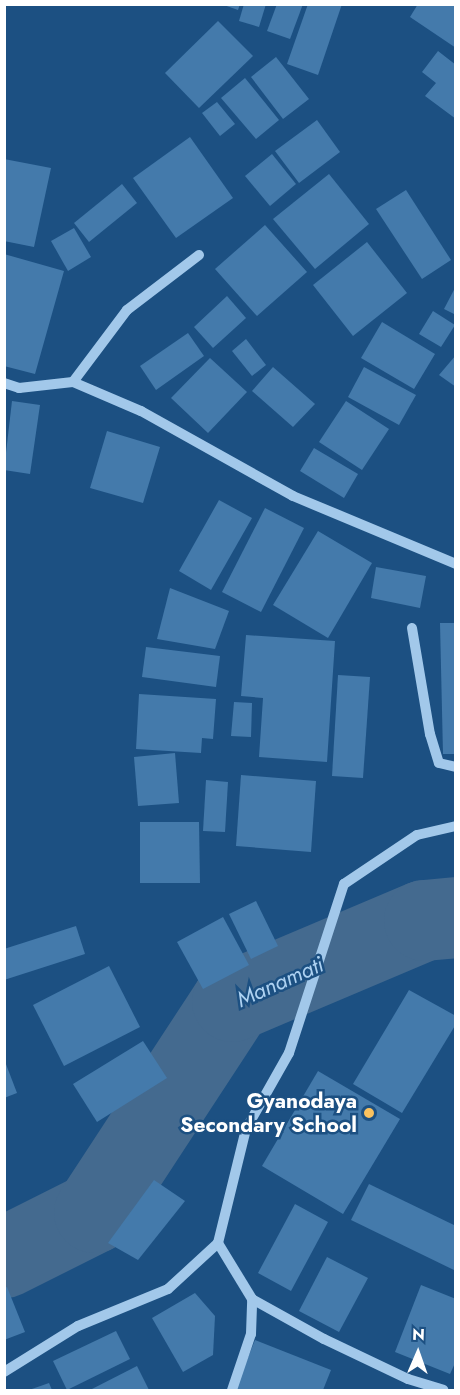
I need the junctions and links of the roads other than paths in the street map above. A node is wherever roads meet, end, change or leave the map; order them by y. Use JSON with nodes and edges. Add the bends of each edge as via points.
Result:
{"nodes":[{"id":1,"x":199,"y":255,"type":"dead end"},
{"id":2,"x":73,"y":382,"type":"junction"},
{"id":3,"x":4,"y":383,"type":"edge"},
{"id":4,"x":456,"y":564,"type":"edge"},
{"id":5,"x":412,"y":628,"type":"dead end"},
{"id":6,"x":456,"y":767,"type":"edge"},
{"id":7,"x":456,"y":826,"type":"edge"},
{"id":8,"x":218,"y":1243,"type":"junction"},
{"id":9,"x":252,"y":1299,"type":"junction"},
{"id":10,"x":4,"y":1372,"type":"edge"},
{"id":11,"x":232,"y":1390,"type":"edge"},
{"id":12,"x":443,"y":1390,"type":"edge"}],
"edges":[{"from":1,"to":2,"type":"street","via":[[127,310]]},
{"from":2,"to":3,"type":"street","via":[[19,388]]},
{"from":2,"to":4,"type":"street","via":[[141,411],[293,496]]},
{"from":5,"to":6,"type":"street","via":[[430,734],[439,763]]},
{"from":7,"to":8,"type":"street","via":[[417,835],[344,884],[289,1053],[246,1129]]},
{"from":8,"to":9,"type":"street"},
{"from":8,"to":10,"type":"street","via":[[168,1289],[78,1326]]},
{"from":9,"to":11,"type":"street","via":[[251,1334]]},
{"from":9,"to":12,"type":"street","via":[[324,1339],[408,1379]]}]}
